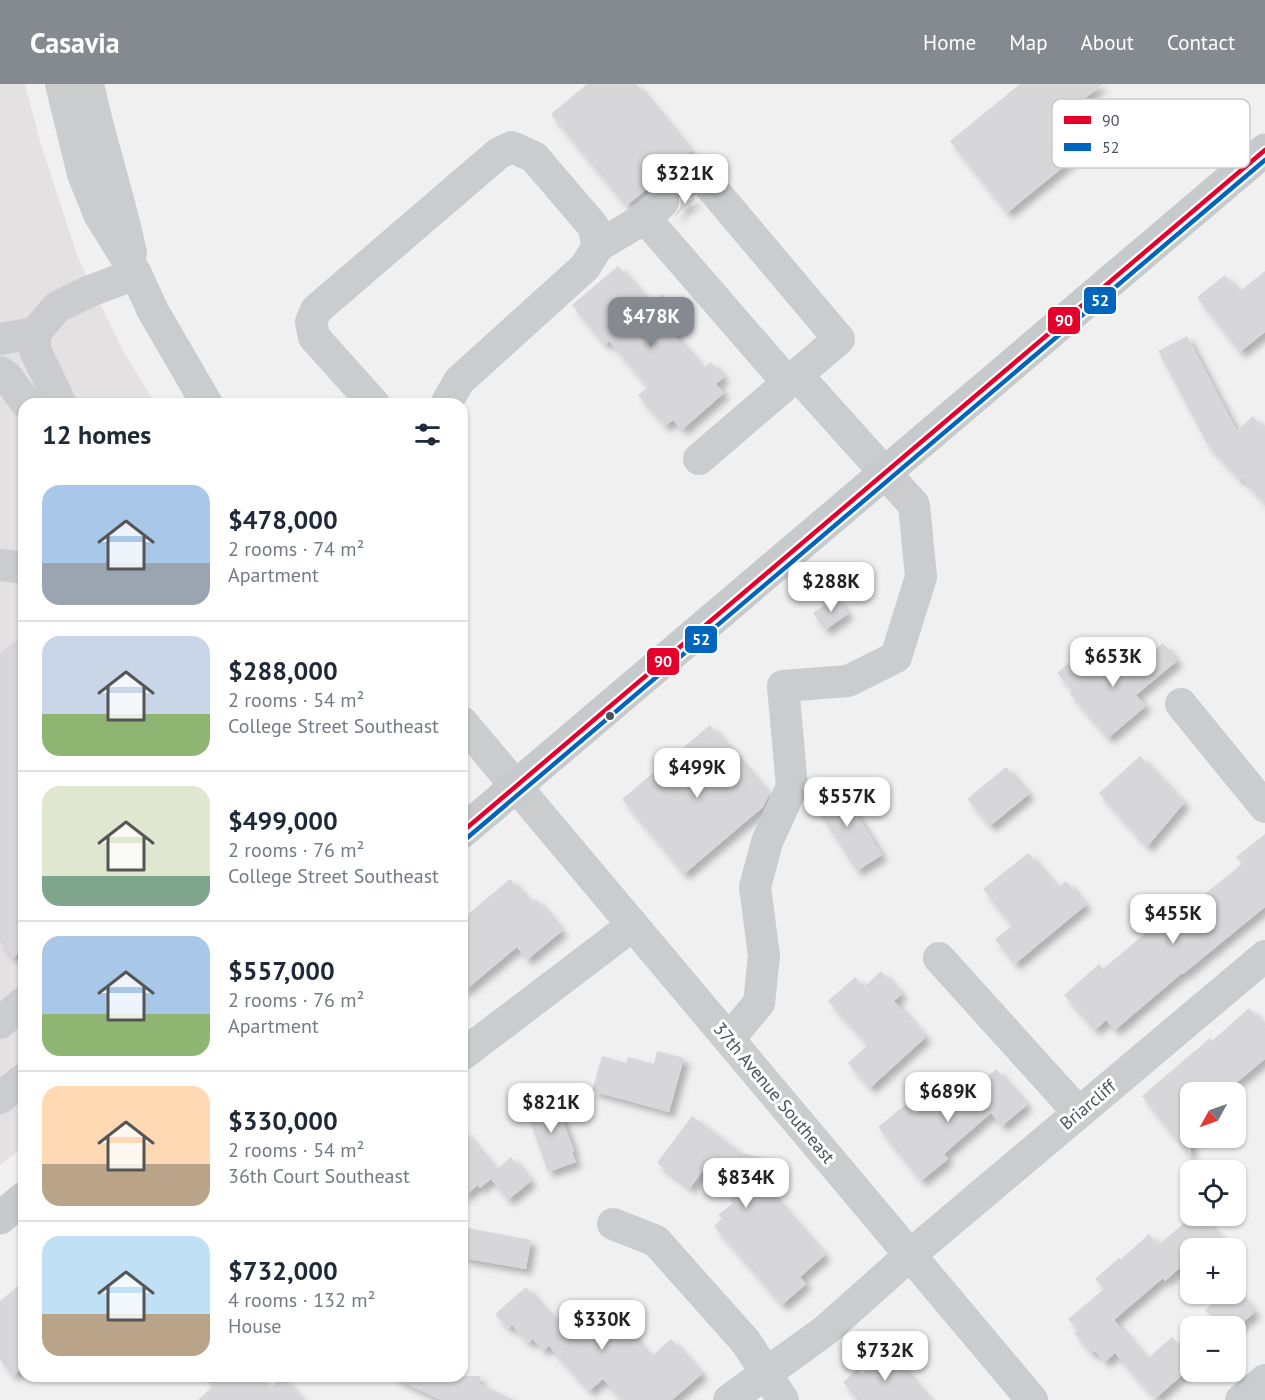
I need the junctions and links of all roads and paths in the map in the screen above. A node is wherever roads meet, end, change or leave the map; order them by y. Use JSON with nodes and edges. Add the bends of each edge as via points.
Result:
{"nodes":[{"id":1,"x":61,"y":84,"type":"edge"},
{"id":2,"x":88,"y":84,"type":"edge"},
{"id":3,"x":1265,"y":150,"type":"edge"},
{"id":4,"x":1250,"y":163,"type":"edge"},
{"id":5,"x":1244,"y":168,"type":"edge"},
{"id":6,"x":665,"y":201,"type":"junction"},
{"id":7,"x":598,"y":246,"type":"junction"},
{"id":8,"x":136,"y":274,"type":"junction"},
{"id":9,"x":34,"y":333,"type":"junction"},
{"id":10,"x":0,"y":339,"type":"edge"},
{"id":11,"x":0,"y":372,"type":"edge"},
{"id":12,"x":792,"y":379,"type":"junction"},
{"id":13,"x":23,"y":398,"type":"edge"},
{"id":14,"x":58,"y":398,"type":"edge"},
{"id":15,"x":204,"y":398,"type":"edge"},
{"id":16,"x":369,"y":398,"type":"edge"},
{"id":17,"x":449,"y":398,"type":"edge"},
{"id":18,"x":699,"y":459,"type":"dead end"},
{"id":19,"x":885,"y":473,"type":"junction"},
{"id":20,"x":0,"y":565,"type":"edge"},
{"id":21,"x":18,"y":567,"type":"edge"},
{"id":22,"x":1181,"y":704,"type":"dead end"},
{"id":23,"x":468,"y":729,"type":"edge"},
{"id":24,"x":517,"y":786,"type":"junction"},
{"id":25,"x":1265,"y":807,"type":"edge"},
{"id":26,"x":468,"y":827,"type":"edge"},
{"id":27,"x":633,"y":925,"type":"junction"},
{"id":28,"x":1265,"y":956,"type":"edge"},
{"id":29,"x":939,"y":958,"type":"dead end"},
{"id":30,"x":18,"y":1007,"type":"edge"},
{"id":31,"x":0,"y":1023,"type":"edge"},
{"id":32,"x":729,"y":1039,"type":"junction"},
{"id":33,"x":468,"y":1050,"type":"edge"},
{"id":34,"x":18,"y":1084,"type":"edge"},
{"id":35,"x":0,"y":1098,"type":"edge"},
{"id":36,"x":1079,"y":1113,"type":"junction"},
{"id":37,"x":18,"y":1203,"type":"edge"},
{"id":38,"x":0,"y":1218,"type":"edge"},
{"id":39,"x":613,"y":1224,"type":"dead end"},
{"id":40,"x":910,"y":1255,"type":"junction"},
{"id":41,"x":766,"y":1372,"type":"junction"},
{"id":42,"x":1265,"y":1380,"type":"edge"},
{"id":43,"x":729,"y":1400,"type":"edge"},
{"id":44,"x":783,"y":1400,"type":"edge"},
{"id":45,"x":1032,"y":1400,"type":"edge"},
{"id":46,"x":1241,"y":1400,"type":"edge"}],
"edges":[{"from":1,"to":8,"type":"street","via":[[83,174],[99,214]]},
{"from":2,"to":8,"type":"street"},
{"from":3,"to":4,"type":"main road"},
{"from":5,"to":19,"type":"main road"},
{"from":6,"to":7,"type":"street"},
{"from":6,"to":12,"type":"street"},
{"from":6,"to":12,"type":"street","via":[[699,173],[839,339]]},
{"from":7,"to":16,"type":"street","via":[[593,226],[534,157],[512,147],[499,153],[316,310],[311,322],[314,336]]},
{"from":7,"to":17,"type":"street","via":[[585,267],[459,381]]},
{"from":8,"to":9,"type":"street","via":[[57,307]]},
{"from":8,"to":15,"type":"street"},
{"from":9,"to":10,"type":"street"},
{"from":9,"to":14,"type":"street","via":[[35,350]]},
{"from":11,"to":13,"type":"street"},
{"from":12,"to":18,"type":"street"},
{"from":12,"to":19,"type":"street"},
{"from":19,"to":24,"type":"main road"},
{"from":19,"to":32,"type":"street","via":[[914,506],[921,577],[896,657],[848,681],[783,686],[792,787],[767,842],[755,887],[764,956],[759,1003]]},
{"from":20,"to":21,"type":"street"},
{"from":22,"to":25,"type":"street"},
{"from":23,"to":24,"type":"street","name":"37th Avenue Southeast"},
{"from":24,"to":26,"type":"main road"},
{"from":24,"to":27,"type":"street","name":"37th Avenue Southeast"},
{"from":27,"to":32,"type":"street","name":"37th Avenue Southeast"},
{"from":27,"to":33,"type":"street"},
{"from":28,"to":36,"type":"street","name":"Briarcliff"},
{"from":29,"to":36,"type":"street"},
{"from":30,"to":31,"type":"street"},
{"from":32,"to":40,"type":"street","name":"37th Avenue Southeast"},
{"from":34,"to":35,"type":"street"},
{"from":36,"to":40,"type":"street","name":"Briarcliff"},
{"from":37,"to":38,"type":"main road"},
{"from":39,"to":41,"type":"street","via":[[656,1241],[746,1342]]},
{"from":40,"to":41,"type":"street","name":"Briarcliff","via":[[826,1330]]},
{"from":40,"to":45,"type":"street","name":"37th Avenue Southeast"},
{"from":41,"to":43,"type":"street","name":"Briarcliff"},
{"from":41,"to":44,"type":"street"},
{"from":42,"to":46,"type":"street"}]}
